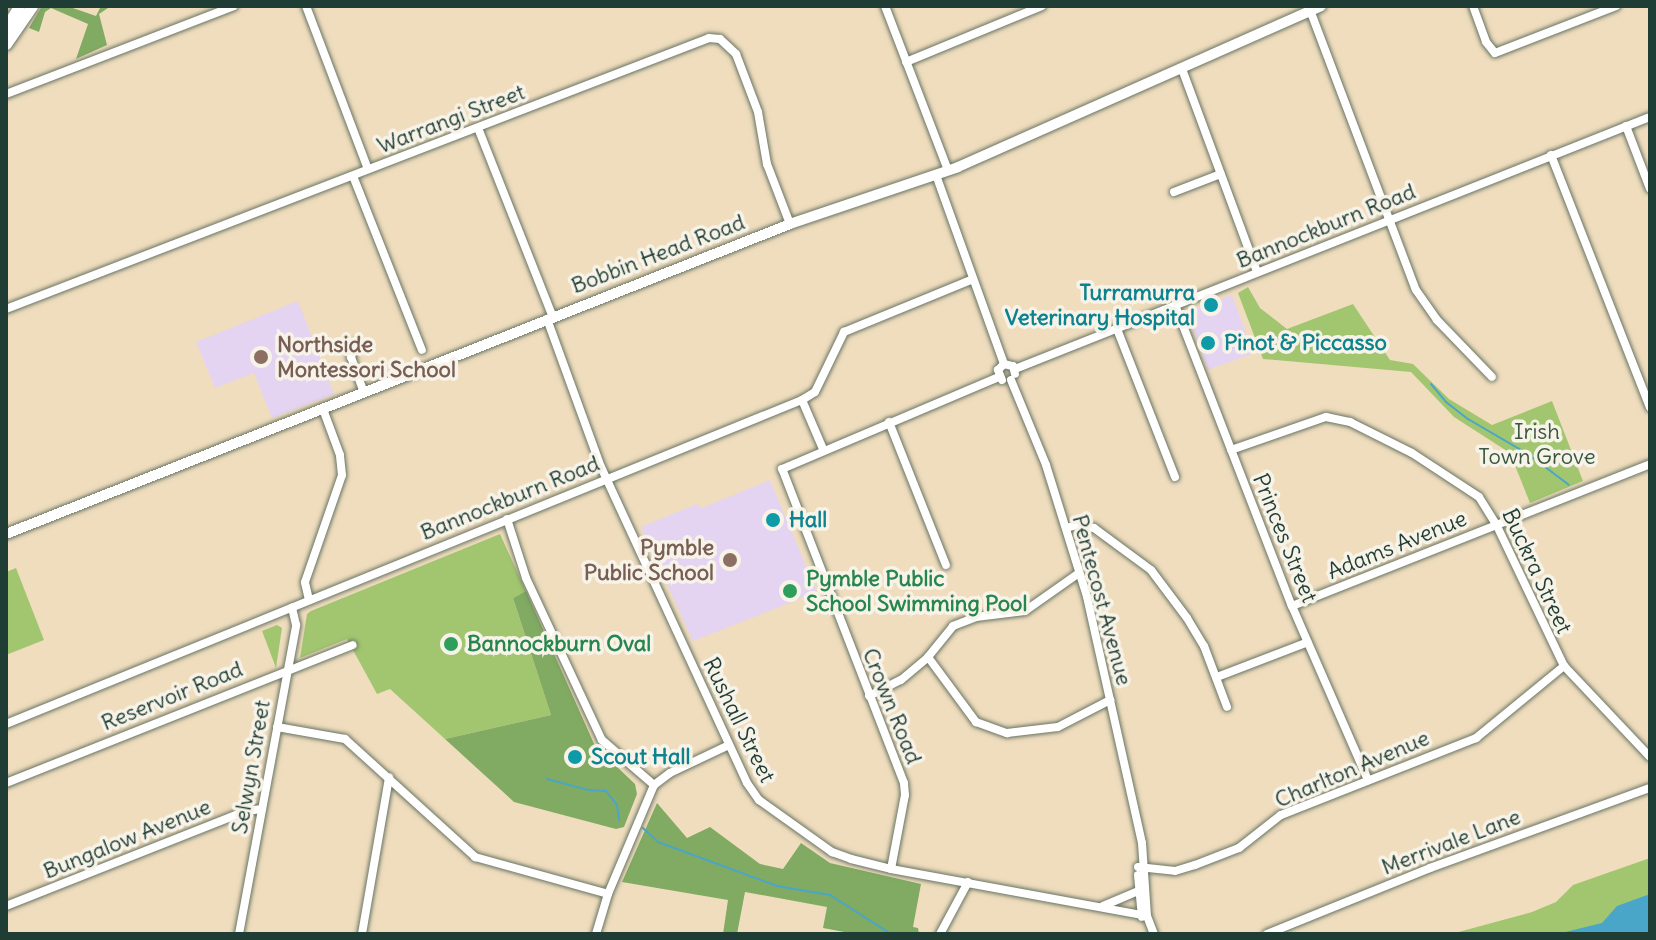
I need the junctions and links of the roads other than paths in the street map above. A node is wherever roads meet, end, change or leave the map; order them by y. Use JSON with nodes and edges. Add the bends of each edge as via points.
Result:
{"nodes":[{"id":1,"x":19,"y":6,"type":"edge"},
{"id":2,"x":32,"y":6,"type":"edge"},
{"id":3,"x":234,"y":6,"type":"edge"},
{"id":4,"x":306,"y":6,"type":"edge"},
{"id":5,"x":885,"y":6,"type":"edge"},
{"id":6,"x":1042,"y":6,"type":"edge"},
{"id":7,"x":1473,"y":6,"type":"edge"},
{"id":8,"x":1616,"y":6,"type":"edge"},
{"id":9,"x":1316,"y":8,"type":"edge"},
{"id":10,"x":6,"y":27,"type":"edge"},
{"id":11,"x":6,"y":44,"type":"edge"},
{"id":12,"x":906,"y":62,"type":"junction"},
{"id":13,"x":1182,"y":69,"type":"junction"},
{"id":14,"x":6,"y":94,"type":"edge"},
{"id":15,"x":1650,"y":117,"type":"edge"},
{"id":16,"x":1626,"y":126,"type":"junction"},
{"id":17,"x":478,"y":128,"type":"junction"},
{"id":18,"x":1551,"y":155,"type":"junction"},
{"id":19,"x":368,"y":169,"type":"junction"},
{"id":20,"x":948,"y":170,"type":"junction"},
{"id":21,"x":1221,"y":174,"type":"junction"},
{"id":22,"x":936,"y":175,"type":"junction"},
{"id":23,"x":353,"y":176,"type":"junction"},
{"id":24,"x":1650,"y":189,"type":"edge"},
{"id":25,"x":1174,"y":192,"type":"dead end"},
{"id":26,"x":1388,"y":220,"type":"junction"},
{"id":27,"x":790,"y":224,"type":"junction"},
{"id":28,"x":1257,"y":272,"type":"junction"},
{"id":29,"x":973,"y":279,"type":"junction"},
{"id":30,"x":1175,"y":305,"type":"junction"},
{"id":31,"x":6,"y":309,"type":"edge"},
{"id":32,"x":550,"y":318,"type":"junction"},
{"id":33,"x":1117,"y":329,"type":"junction"},
{"id":34,"x":356,"y":343,"type":"dead end"},
{"id":35,"x":422,"y":350,"type":"dead end"},
{"id":36,"x":1004,"y":364,"type":"junction"},
{"id":37,"x":1015,"y":369,"type":"junction"},
{"id":38,"x":999,"y":377,"type":"junction"},
{"id":39,"x":1492,"y":377,"type":"dead end"},
{"id":40,"x":1011,"y":380,"type":"junction"},
{"id":41,"x":364,"y":392,"type":"junction"},
{"id":42,"x":802,"y":400,"type":"junction"},
{"id":43,"x":1650,"y":407,"type":"edge"},
{"id":44,"x":323,"y":409,"type":"junction"},
{"id":45,"x":889,"y":422,"type":"junction"},
{"id":46,"x":823,"y":449,"type":"junction"},
{"id":47,"x":1231,"y":450,"type":"junction"},
{"id":48,"x":1650,"y":464,"type":"edge"},
{"id":49,"x":1175,"y":477,"type":"dead end"},
{"id":50,"x":608,"y":478,"type":"junction"},
{"id":51,"x":507,"y":519,"type":"junction"},
{"id":52,"x":1496,"y":524,"type":"junction"},
{"id":53,"x":1066,"y":528,"type":"junction"},
{"id":54,"x":6,"y":534,"type":"edge"},
{"id":55,"x":946,"y":565,"type":"dead end"},
{"id":56,"x":1079,"y":573,"type":"junction"},
{"id":57,"x":309,"y":600,"type":"junction"},
{"id":58,"x":1292,"y":606,"type":"junction"},
{"id":59,"x":292,"y":607,"type":"junction"},
{"id":60,"x":1308,"y":642,"type":"junction"},
{"id":61,"x":352,"y":645,"type":"dead end"},
{"id":62,"x":928,"y":657,"type":"junction"},
{"id":63,"x":1564,"y":666,"type":"junction"},
{"id":64,"x":288,"y":669,"type":"junction"},
{"id":65,"x":1217,"y":677,"type":"junction"},
{"id":66,"x":869,"y":696,"type":"junction"},
{"id":67,"x":1110,"y":700,"type":"junction"},
{"id":68,"x":1227,"y":707,"type":"dead end"},
{"id":69,"x":6,"y":724,"type":"edge"},
{"id":70,"x":277,"y":727,"type":"junction"},
{"id":71,"x":729,"y":745,"type":"junction"},
{"id":72,"x":1650,"y":757,"type":"edge"},
{"id":73,"x":389,"y":777,"type":"junction"},
{"id":74,"x":1368,"y":780,"type":"junction"},
{"id":75,"x":6,"y":783,"type":"edge"},
{"id":76,"x":654,"y":785,"type":"junction"},
{"id":77,"x":1650,"y":788,"type":"edge"},
{"id":78,"x":262,"y":809,"type":"junction"},
{"id":79,"x":1140,"y":867,"type":"junction"},
{"id":80,"x":891,"y":869,"type":"junction"},
{"id":81,"x":968,"y":882,"type":"junction"},
{"id":82,"x":1138,"y":891,"type":"junction"},
{"id":83,"x":608,"y":894,"type":"junction"},
{"id":84,"x":6,"y":906,"type":"edge"},
{"id":85,"x":1102,"y":907,"type":"junction"},
{"id":86,"x":1144,"y":915,"type":"junction"},
{"id":87,"x":363,"y":931,"type":"edge"},
{"id":88,"x":239,"y":934,"type":"edge"},
{"id":89,"x":373,"y":934,"type":"edge"},
{"id":90,"x":596,"y":934,"type":"edge"},
{"id":91,"x":940,"y":934,"type":"edge"},
{"id":92,"x":1151,"y":934,"type":"edge"},
{"id":93,"x":1267,"y":934,"type":"edge"}],
"edges":[{"from":1,"to":10,"type":"highway"},
{"from":2,"to":11,"type":"highway"},
{"from":3,"to":14,"type":"street"},
{"from":4,"to":19,"type":"street"},
{"from":5,"to":12,"type":"street"},
{"from":6,"to":12,"type":"street"},
{"from":7,"to":8,"type":"street","via":[[1495,53]]},
{"from":9,"to":13,"type":"main road","name":"Bobbin Head Road"},
{"from":9,"to":26,"type":"street"},
{"from":12,"to":20,"type":"street"},
{"from":13,"to":20,"type":"main road","name":"Bobbin Head Road"},
{"from":13,"to":21,"type":"street"},
{"from":15,"to":16,"type":"street","name":"Bannockburn Road"},
{"from":16,"to":18,"type":"street","name":"Bannockburn Road"},
{"from":16,"to":24,"type":"street"},
{"from":17,"to":19,"type":"street","name":"Warrangi Street"},
{"from":17,"to":27,"type":"street","name":"Warrangi Street","via":[[698,39],[720,39],[736,54]]},
{"from":17,"to":32,"type":"street","name":"Rushall Street"},
{"from":18,"to":26,"type":"street","name":"Bannockburn Road"},
{"from":18,"to":43,"type":"street"},
{"from":19,"to":23,"type":"street","name":"Warrangi Street"},
{"from":20,"to":22,"type":"main road","name":"Bobbin Head Road"},
{"from":21,"to":25,"type":"street"},
{"from":21,"to":28,"type":"street"},
{"from":22,"to":27,"type":"main road","name":"Bobbin Head Road"},
{"from":22,"to":29,"type":"street"},
{"from":23,"to":31,"type":"street","name":"Warrangi Street"},
{"from":23,"to":35,"type":"street"},
{"from":26,"to":28,"type":"street","name":"Bannockburn Road"},
{"from":26,"to":39,"type":"street","via":[[1425,306]]},
{"from":27,"to":32,"type":"main road","name":"Bobbin Head Road"},
{"from":28,"to":30,"type":"street","name":"Bannockburn Road"},
{"from":29,"to":36,"type":"street"},
{"from":29,"to":42,"type":"street","via":[[844,332],[815,392]]},
{"from":30,"to":33,"type":"street","name":"Bannockburn Road"},
{"from":30,"to":47,"type":"street","name":"Princes Street"},
{"from":32,"to":41,"type":"main road","name":"Bobbin Head Road"},
{"from":32,"to":50,"type":"street","name":"Rushall Street"},
{"from":33,"to":37,"type":"street","name":"Bannockburn Road"},
{"from":33,"to":49,"type":"street"},
{"from":34,"to":41,"type":"street","via":[[351,357]]},
{"from":36,"to":37,"type":"street"},
{"from":36,"to":38,"type":"street"},
{"from":37,"to":40,"type":"street"},
{"from":38,"to":40,"type":"street"},
{"from":38,"to":45,"type":"street"},
{"from":40,"to":53,"type":"street","name":"Pentecost Avenue"},
{"from":41,"to":44,"type":"main road","name":"Bobbin Head Road"},
{"from":42,"to":46,"type":"street"},
{"from":42,"to":50,"type":"street","name":"Bannockburn Road"},
{"from":44,"to":54,"type":"main road","name":"Bobbin Head Road"},
{"from":44,"to":57,"type":"street","via":[[342,475],[305,582]]},
{"from":45,"to":46,"type":"street"},
{"from":45,"to":55,"type":"street"},
{"from":46,"to":66,"type":"street","name":"Crown Road","via":[[782,469],[783,477]]},
{"from":47,"to":52,"type":"street","name":"Buckra Street","via":[[1326,417],[1350,422],[1461,484],[1479,497]]},
{"from":47,"to":58,"type":"street","name":"Princes Street"},
{"from":48,"to":52,"type":"street","name":"Adams Avenue"},
{"from":50,"to":51,"type":"street","name":"Bannockburn Road"},
{"from":50,"to":71,"type":"street","name":"Rushall Street"},
{"from":51,"to":57,"type":"street","name":"Bannockburn Road"},
{"from":51,"to":76,"type":"street","via":[[526,578],[602,740]]},
{"from":52,"to":58,"type":"street","name":"Adams Avenue"},
{"from":52,"to":63,"type":"street","name":"Buckra Street"},
{"from":53,"to":56,"type":"street","name":"Pentecost Avenue"},
{"from":53,"to":65,"type":"street","via":[[1094,528],[1151,570],[1187,618]]},
{"from":56,"to":62,"type":"street","via":[[1025,611],[976,617],[953,626]]},
{"from":56,"to":67,"type":"street","name":"Pentecost Avenue"},
{"from":57,"to":59,"type":"street","name":"Bannockburn Road"},
{"from":58,"to":60,"type":"street","name":"Princes Street"},
{"from":59,"to":64,"type":"street","name":"Selwyn Street","via":[[296,625]]},
{"from":59,"to":69,"type":"street","name":"Bannockburn Road"},
{"from":60,"to":65,"type":"street"},
{"from":60,"to":74,"type":"street","name":"Princes Street"},
{"from":61,"to":64,"type":"street","name":"Reservoir Road"},
{"from":62,"to":66,"type":"street","via":[[901,680]]},
{"from":62,"to":67,"type":"street","via":[[976,722],[1007,733],[1058,727]]},
{"from":63,"to":72,"type":"street","name":"Buckra Street"},
{"from":63,"to":74,"type":"street","name":"Charlton Avenue","via":[[1483,734]]},
{"from":64,"to":70,"type":"street","name":"Selwyn Street"},
{"from":64,"to":75,"type":"street","name":"Reservoir Road"},
{"from":65,"to":68,"type":"street"},
{"from":66,"to":80,"type":"street","name":"Crown Road","via":[[905,795]]},
{"from":67,"to":79,"type":"street","name":"Pentecost Avenue","via":[[1139,834]]},
{"from":70,"to":73,"type":"street","via":[[340,736]]},
{"from":70,"to":78,"type":"street","name":"Selwyn Street"},
{"from":71,"to":76,"type":"street"},
{"from":71,"to":80,"type":"street","name":"Rushall Street","via":[[759,800],[832,852]]},
{"from":73,"to":83,"type":"street","via":[[475,857]]},
{"from":73,"to":87,"type":"street"},
{"from":74,"to":79,"type":"street","name":"Charlton Avenue","via":[[1281,815],[1239,848],[1181,871]]},
{"from":76,"to":83,"type":"street"},
{"from":77,"to":93,"type":"street","name":"Merrivale Lane"},
{"from":78,"to":84,"type":"street","name":"Bungalow Avenue"},
{"from":78,"to":88,"type":"street","name":"Selwyn Street"},
{"from":79,"to":82,"type":"street","name":"Pentecost Avenue"},
{"from":79,"to":86,"type":"street","name":"Pentecost Avenue"},
{"from":80,"to":81,"type":"street","name":"Rushall Street"},
{"from":81,"to":85,"type":"street","name":"Rushall Street"},
{"from":81,"to":91,"type":"street"},
{"from":82,"to":85,"type":"street"},
{"from":82,"to":86,"type":"street","name":"Pentecost Avenue"},
{"from":83,"to":90,"type":"street"},
{"from":85,"to":86,"type":"street","name":"Rushall Street"},
{"from":86,"to":92,"type":"street","name":"Pentecost Avenue"},
{"from":87,"to":89,"type":"street"}]}
